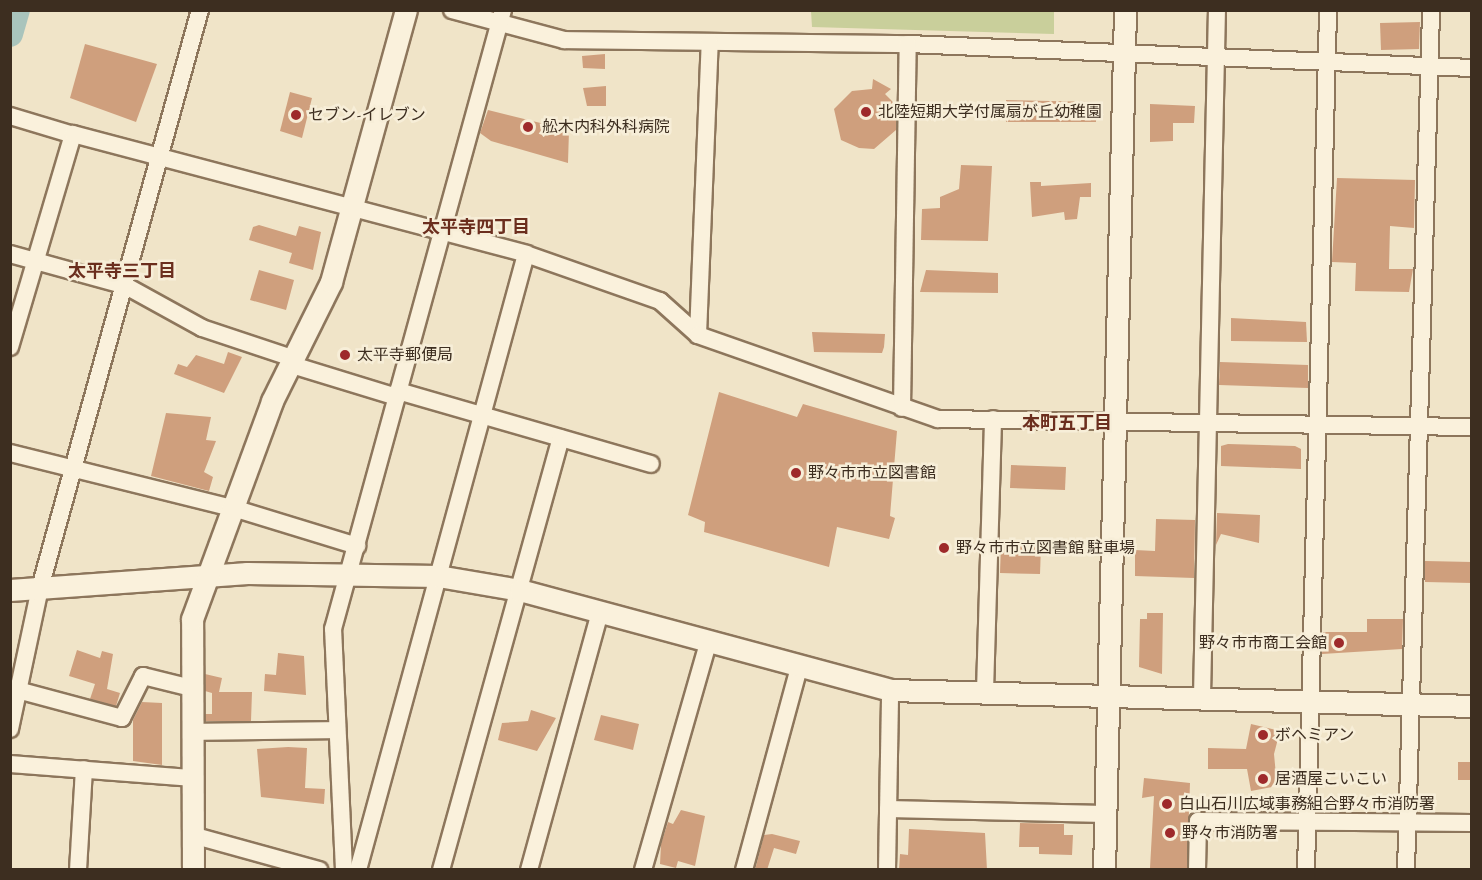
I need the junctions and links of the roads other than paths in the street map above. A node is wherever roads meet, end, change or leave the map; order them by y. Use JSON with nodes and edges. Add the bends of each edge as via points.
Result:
{"nodes":[{"id":1,"x":200,"y":10,"type":"edge"},
{"id":2,"x":406,"y":10,"type":"edge"},
{"id":3,"x":452,"y":10,"type":"edge"},
{"id":4,"x":1125,"y":10,"type":"edge"},
{"id":5,"x":1217,"y":10,"type":"edge"},
{"id":6,"x":1328,"y":10,"type":"edge"},
{"id":7,"x":1431,"y":10,"type":"edge"},
{"id":8,"x":501,"y":18,"type":"edge"},
{"id":9,"x":710,"y":42,"type":"junction"},
{"id":10,"x":909,"y":44,"type":"junction"},
{"id":11,"x":1125,"y":54,"type":"junction"},
{"id":12,"x":1216,"y":60,"type":"junction"},
{"id":13,"x":1327,"y":63,"type":"junction"},
{"id":14,"x":1430,"y":68,"type":"junction"},
{"id":15,"x":1472,"y":68,"type":"edge"},
{"id":16,"x":10,"y":116,"type":"edge"},
{"id":17,"x":70,"y":134,"type":"junction"},
{"id":18,"x":162,"y":154,"type":"junction"},
{"id":19,"x":354,"y":206,"type":"junction"},
{"id":20,"x":442,"y":233,"type":"junction"},
{"id":21,"x":10,"y":254,"type":"edge"},
{"id":22,"x":526,"y":254,"type":"junction"},
{"id":23,"x":35,"y":261,"type":"junction"},
{"id":24,"x":126,"y":286,"type":"junction"},
{"id":25,"x":13,"y":329,"type":"edge"},
{"id":26,"x":698,"y":335,"type":"junction"},
{"id":27,"x":10,"y":347,"type":"edge"},
{"id":28,"x":290,"y":361,"type":"junction"},
{"id":29,"x":398,"y":394,"type":"junction"},
{"id":30,"x":902,"y":408,"type":"junction"},
{"id":31,"x":478,"y":416,"type":"junction"},
{"id":32,"x":1117,"y":418,"type":"junction"},
{"id":33,"x":993,"y":419,"type":"junction"},
{"id":34,"x":1206,"y":420,"type":"junction"},
{"id":35,"x":1316,"y":424,"type":"junction"},
{"id":36,"x":1418,"y":426,"type":"junction"},
{"id":37,"x":1472,"y":428,"type":"edge"},
{"id":38,"x":561,"y":438,"type":"junction"},
{"id":39,"x":10,"y":453,"type":"edge"},
{"id":40,"x":651,"y":464,"type":"dead end"},
{"id":41,"x":74,"y":466,"type":"junction"},
{"id":42,"x":233,"y":508,"type":"junction"},
{"id":43,"x":357,"y":546,"type":"junction"},
{"id":44,"x":352,"y":571,"type":"junction"},
{"id":45,"x":438,"y":576,"type":"junction"},
{"id":46,"x":207,"y":579,"type":"junction"},
{"id":47,"x":39,"y":588,"type":"junction"},
{"id":48,"x":10,"y":590,"type":"edge"},
{"id":49,"x":520,"y":590,"type":"junction"},
{"id":50,"x":600,"y":612,"type":"junction"},
{"id":51,"x":708,"y":643,"type":"junction"},
{"id":52,"x":799,"y":668,"type":"junction"},
{"id":53,"x":191,"y":688,"type":"junction"},
{"id":54,"x":15,"y":690,"type":"edge"},
{"id":55,"x":890,"y":690,"type":"junction"},
{"id":56,"x":985,"y":691,"type":"junction"},
{"id":57,"x":1108,"y":693,"type":"junction"},
{"id":58,"x":1202,"y":696,"type":"junction"},
{"id":59,"x":1308,"y":700,"type":"junction"},
{"id":60,"x":1412,"y":702,"type":"junction"},
{"id":61,"x":1472,"y":706,"type":"edge"},
{"id":62,"x":10,"y":729,"type":"edge"},
{"id":63,"x":336,"y":730,"type":"junction"},
{"id":64,"x":192,"y":732,"type":"junction"},
{"id":65,"x":10,"y":764,"type":"edge"},
{"id":66,"x":84,"y":769,"type":"junction"},
{"id":67,"x":193,"y":778,"type":"junction"},
{"id":68,"x":888,"y":809,"type":"junction"},
{"id":69,"x":1105,"y":814,"type":"junction"},
{"id":70,"x":1307,"y":822,"type":"junction"},
{"id":71,"x":1407,"y":822,"type":"junction"},
{"id":72,"x":1472,"y":823,"type":"edge"},
{"id":73,"x":192,"y":835,"type":"junction"},
{"id":74,"x":78,"y":870,"type":"edge"},
{"id":75,"x":193,"y":870,"type":"edge"},
{"id":76,"x":319,"y":870,"type":"edge"},
{"id":77,"x":344,"y":870,"type":"edge"},
{"id":78,"x":358,"y":870,"type":"edge"},
{"id":79,"x":441,"y":870,"type":"edge"},
{"id":80,"x":529,"y":870,"type":"edge"},
{"id":81,"x":643,"y":870,"type":"edge"},
{"id":82,"x":744,"y":870,"type":"edge"},
{"id":83,"x":887,"y":870,"type":"edge"},
{"id":84,"x":1104,"y":870,"type":"edge"},
{"id":85,"x":1197,"y":870,"type":"edge"},
{"id":86,"x":1306,"y":870,"type":"edge"},
{"id":87,"x":1406,"y":870,"type":"edge"}],
"edges":[{"from":1,"to":18,"type":"street"},
{"from":2,"to":19,"type":"street"},
{"from":3,"to":8,"type":"street"},
{"from":4,"to":11,"type":"street"},
{"from":5,"to":12,"type":"street"},
{"from":6,"to":13,"type":"street"},
{"from":7,"to":14,"type":"street"},
{"from":8,"to":9,"type":"street","via":[[564,40]]},
{"from":8,"to":20,"type":"street"},
{"from":9,"to":10,"type":"street"},
{"from":9,"to":26,"type":"street"},
{"from":10,"to":11,"type":"street"},
{"from":10,"to":30,"type":"street"},
{"from":11,"to":12,"type":"street"},
{"from":11,"to":32,"type":"street"},
{"from":12,"to":13,"type":"street"},
{"from":12,"to":34,"type":"street"},
{"from":13,"to":14,"type":"street"},
{"from":13,"to":35,"type":"street"},
{"from":14,"to":15,"type":"street"},
{"from":14,"to":36,"type":"street"},
{"from":16,"to":17,"type":"street"},
{"from":17,"to":18,"type":"street"},
{"from":17,"to":23,"type":"street"},
{"from":18,"to":19,"type":"street"},
{"from":18,"to":24,"type":"street"},
{"from":19,"to":20,"type":"street"},
{"from":19,"to":28,"type":"street","via":[[331,282]]},
{"from":20,"to":22,"type":"street"},
{"from":20,"to":29,"type":"street"},
{"from":21,"to":23,"type":"street"},
{"from":22,"to":26,"type":"street","via":[[660,301]]},
{"from":22,"to":31,"type":"street"},
{"from":23,"to":24,"type":"street"},
{"from":23,"to":25,"type":"street"},
{"from":24,"to":28,"type":"street","via":[[202,328]]},
{"from":24,"to":41,"type":"street"},
{"from":25,"to":27,"type":"street"},
{"from":26,"to":30,"type":"street"},
{"from":28,"to":29,"type":"street"},
{"from":28,"to":42,"type":"street"},
{"from":29,"to":31,"type":"street"},
{"from":29,"to":43,"type":"street"},
{"from":30,"to":33,"type":"street","via":[[938,419]]},
{"from":31,"to":38,"type":"street"},
{"from":31,"to":45,"type":"street"},
{"from":32,"to":33,"type":"street"},
{"from":32,"to":34,"type":"street"},
{"from":32,"to":57,"type":"street"},
{"from":33,"to":56,"type":"street"},
{"from":34,"to":35,"type":"street"},
{"from":34,"to":58,"type":"street"},
{"from":35,"to":36,"type":"street"},
{"from":35,"to":59,"type":"street"},
{"from":36,"to":37,"type":"street"},
{"from":36,"to":60,"type":"street"},
{"from":38,"to":40,"type":"street"},
{"from":38,"to":49,"type":"street"},
{"from":39,"to":41,"type":"street"},
{"from":41,"to":42,"type":"street"},
{"from":41,"to":47,"type":"street"},
{"from":42,"to":43,"type":"street"},
{"from":42,"to":46,"type":"street"},
{"from":43,"to":44,"type":"street"},
{"from":44,"to":45,"type":"street"},
{"from":44,"to":46,"type":"street"},
{"from":44,"to":63,"type":"street","via":[[333,628]]},
{"from":45,"to":49,"type":"street"},
{"from":45,"to":78,"type":"street"},
{"from":46,"to":47,"type":"street"},
{"from":46,"to":53,"type":"street","via":[[192,619]]},
{"from":47,"to":48,"type":"street"},
{"from":47,"to":54,"type":"street"},
{"from":49,"to":50,"type":"street"},
{"from":49,"to":79,"type":"street"},
{"from":50,"to":51,"type":"street"},
{"from":50,"to":80,"type":"street"},
{"from":51,"to":52,"type":"street"},
{"from":51,"to":81,"type":"street"},
{"from":52,"to":55,"type":"street"},
{"from":52,"to":82,"type":"street"},
{"from":53,"to":54,"type":"street","via":[[143,676],[122,718]]},
{"from":53,"to":64,"type":"street"},
{"from":54,"to":62,"type":"street"},
{"from":55,"to":56,"type":"street"},
{"from":55,"to":68,"type":"street"},
{"from":56,"to":57,"type":"street"},
{"from":57,"to":58,"type":"street"},
{"from":57,"to":69,"type":"street"},
{"from":58,"to":59,"type":"street"},
{"from":59,"to":60,"type":"street"},
{"from":59,"to":70,"type":"street"},
{"from":60,"to":61,"type":"street"},
{"from":60,"to":71,"type":"street"},
{"from":63,"to":64,"type":"street"},
{"from":63,"to":77,"type":"street"},
{"from":64,"to":67,"type":"street"},
{"from":65,"to":66,"type":"street"},
{"from":66,"to":67,"type":"street"},
{"from":66,"to":74,"type":"street"},
{"from":67,"to":73,"type":"street"},
{"from":68,"to":69,"type":"street"},
{"from":68,"to":83,"type":"street"},
{"from":69,"to":84,"type":"street"},
{"from":70,"to":71,"type":"street"},
{"from":70,"to":85,"type":"street","via":[[1198,821]]},
{"from":70,"to":86,"type":"street"},
{"from":71,"to":72,"type":"street"},
{"from":71,"to":87,"type":"street"},
{"from":73,"to":75,"type":"street"},
{"from":73,"to":76,"type":"street"}]}
